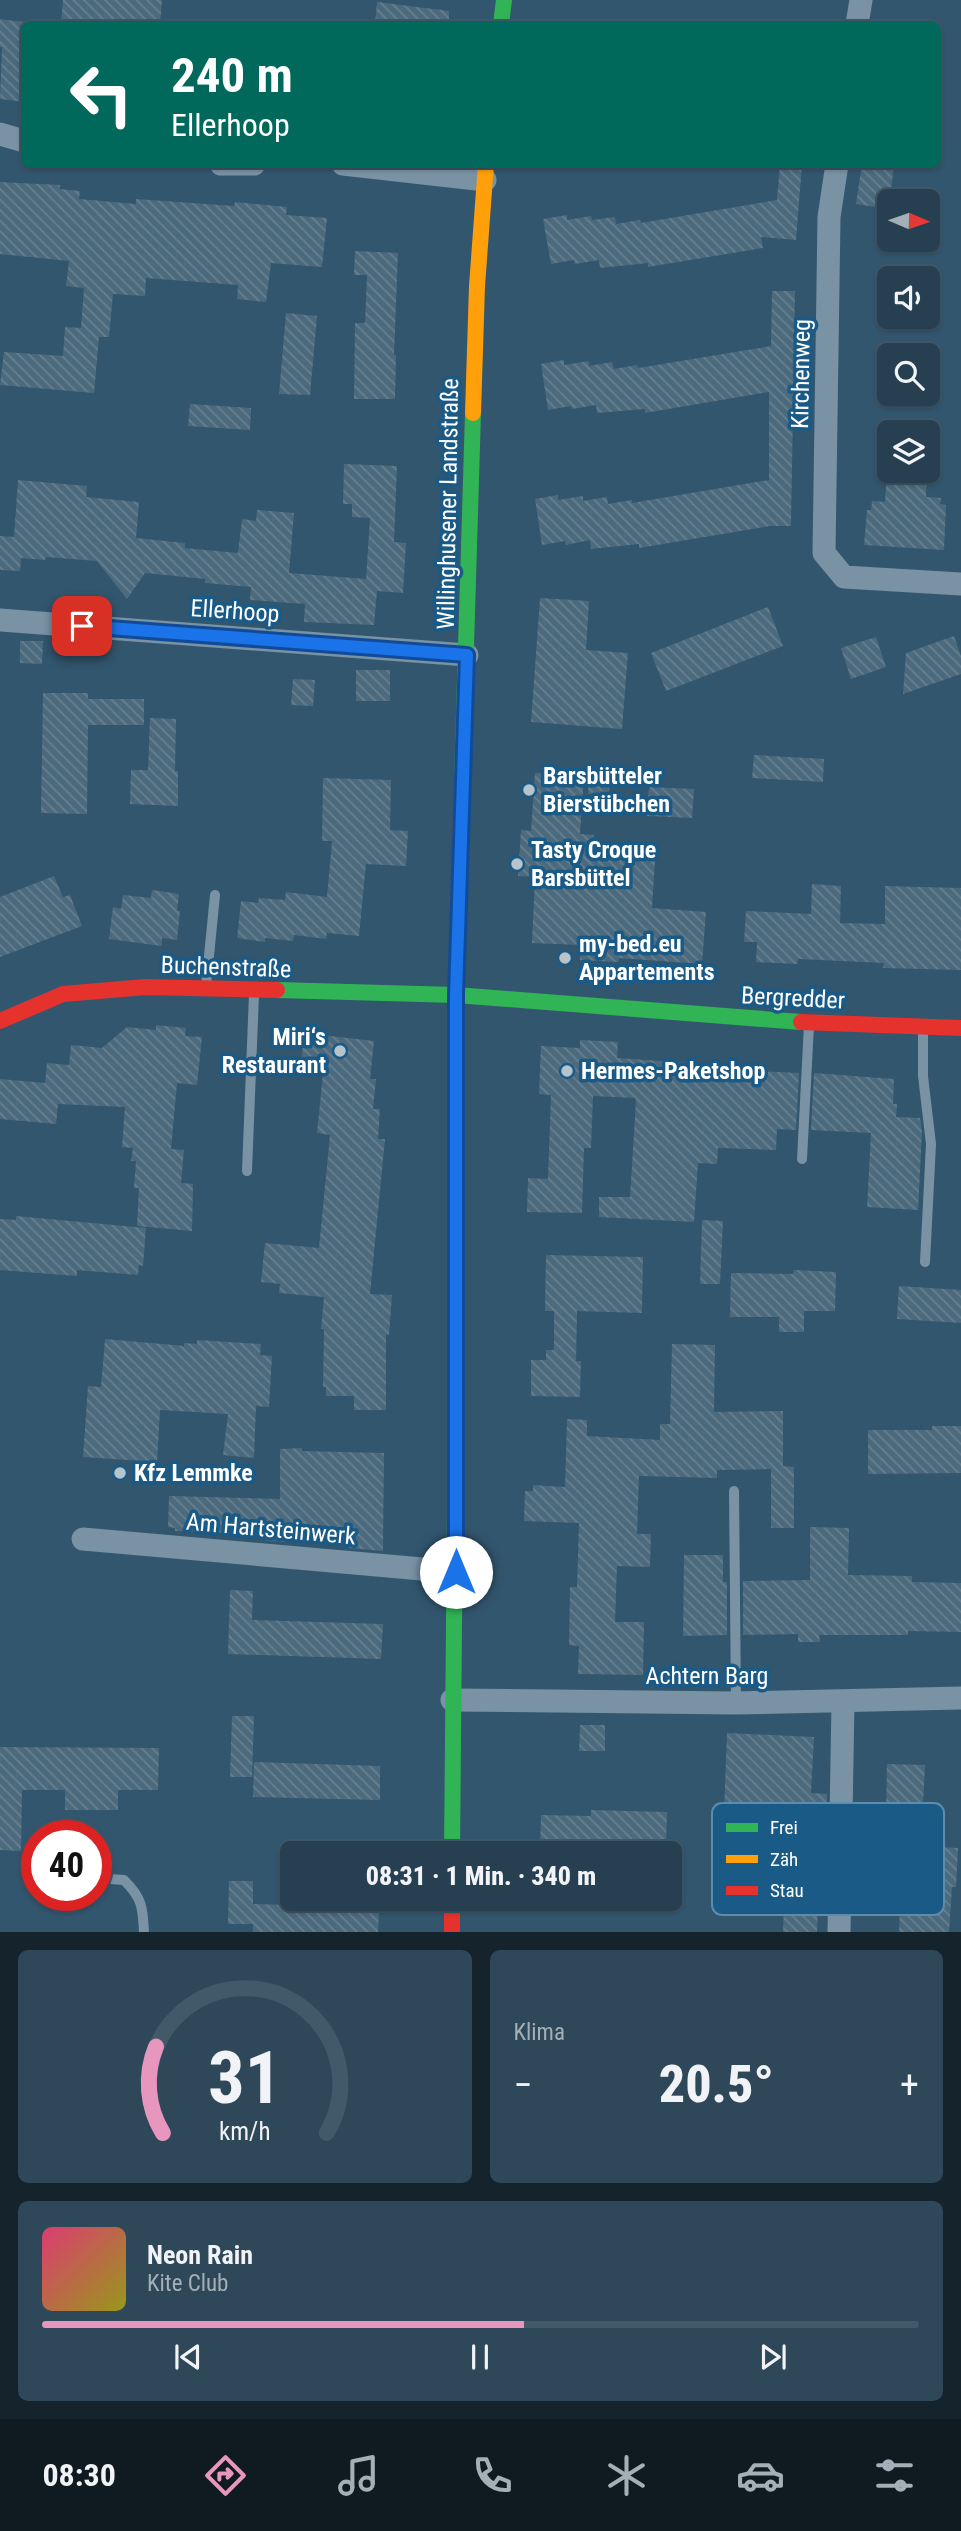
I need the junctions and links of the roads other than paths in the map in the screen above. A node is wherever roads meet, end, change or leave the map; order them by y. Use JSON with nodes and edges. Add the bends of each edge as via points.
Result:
{"nodes":[{"id":1,"x":504,"y":0,"type":"edge"},
{"id":2,"x":861,"y":0,"type":"edge"},
{"id":3,"x":502,"y":21,"type":"edge"},
{"id":4,"x":858,"y":21,"type":"edge"},
{"id":5,"x":0,"y":134,"type":"edge"},
{"id":6,"x":21,"y":140,"type":"edge"},
{"id":7,"x":414,"y":168,"type":"edge"},
{"id":8,"x":836,"y":168,"type":"edge"},
{"id":9,"x":486,"y":172,"type":"edge"},
{"id":10,"x":961,"y":584,"type":"edge"},
{"id":11,"x":0,"y":620,"type":"edge"},
{"id":12,"x":467,"y":655,"type":"junction"},
{"id":13,"x":215,"y":895,"type":"dead end"},
{"id":14,"x":206,"y":989,"type":"junction"},
{"id":15,"x":254,"y":991,"type":"junction"},
{"id":16,"x":456,"y":995,"type":"junction"},
{"id":17,"x":0,"y":1021,"type":"edge"},
{"id":18,"x":810,"y":1023,"type":"junction"},
{"id":19,"x":923,"y":1027,"type":"junction"},
{"id":20,"x":961,"y":1028,"type":"edge"},
{"id":21,"x":802,"y":1159,"type":"dead end"},
{"id":22,"x":247,"y":1171,"type":"dead end"},
{"id":23,"x":925,"y":1262,"type":"dead end"},
{"id":24,"x":734,"y":1491,"type":"dead end"},
{"id":25,"x":83,"y":1539,"type":"dead end"},
{"id":26,"x":456,"y":1572,"type":"junction"},
{"id":27,"x":961,"y":1698,"type":"edge"},
{"id":28,"x":452,"y":1700,"type":"junction"},
{"id":29,"x":843,"y":1702,"type":"junction"},
{"id":30,"x":736,"y":1703,"type":"junction"},
{"id":31,"x":841,"y":1803,"type":"edge"},
{"id":32,"x":452,"y":1841,"type":"edge"},
{"id":33,"x":112,"y":1879,"type":"edge"},
{"id":34,"x":452,"y":1911,"type":"edge"},
{"id":35,"x":144,"y":1932,"type":"edge"},
{"id":36,"x":452,"y":1932,"type":"edge"}],
"edges":[{"from":1,"to":3,"type":"street"},
{"from":2,"to":4,"type":"street"},
{"from":5,"to":6,"type":"street"},
{"from":7,"to":9,"type":"street"},
{"from":8,"to":10,"type":"street","name":"Kirchenweg","via":[[830,217],[824,553],[844,577]]},
{"from":9,"to":12,"type":"street","name":"Willinghusener Landstraße","via":[[477,299]]},
{"from":11,"to":12,"type":"street","name":"Ellerhoop"},
{"from":12,"to":16,"type":"street","name":"Willinghusener Landstraße"},
{"from":13,"to":14,"type":"lane"},
{"from":14,"to":15,"type":"street","name":"Buchenstraße"},
{"from":14,"to":17,"type":"street","name":"Buchenstraße","via":[[146,987],[63,994]]},
{"from":15,"to":16,"type":"street","name":"Buchenstraße"},
{"from":15,"to":22,"type":"lane"},
{"from":16,"to":18,"type":"street","name":"Bergredder"},
{"from":16,"to":26,"type":"street","name":"Willinghusener Landstraße"},
{"from":18,"to":19,"type":"street","name":"Bergredder"},
{"from":18,"to":21,"type":"lane"},
{"from":19,"to":20,"type":"street","name":"Bergredder"},
{"from":19,"to":23,"type":"lane","via":[[931,1144]]},
{"from":24,"to":30,"type":"lane"},
{"from":25,"to":26,"type":"street","name":"Am Hartsteinwerk"},
{"from":26,"to":28,"type":"street","name":"Willinghusener Landstraße"},
{"from":27,"to":29,"type":"street","name":"Achtern Barg"},
{"from":28,"to":30,"type":"street","name":"Achtern Barg"},
{"from":28,"to":32,"type":"street","name":"Willinghusener Landstraße"},
{"from":29,"to":30,"type":"street","name":"Achtern Barg"},
{"from":29,"to":31,"type":"street"},
{"from":33,"to":35,"type":"lane","via":[[124,1880],[135,1892],[143,1908]]},
{"from":34,"to":36,"type":"street"}]}
